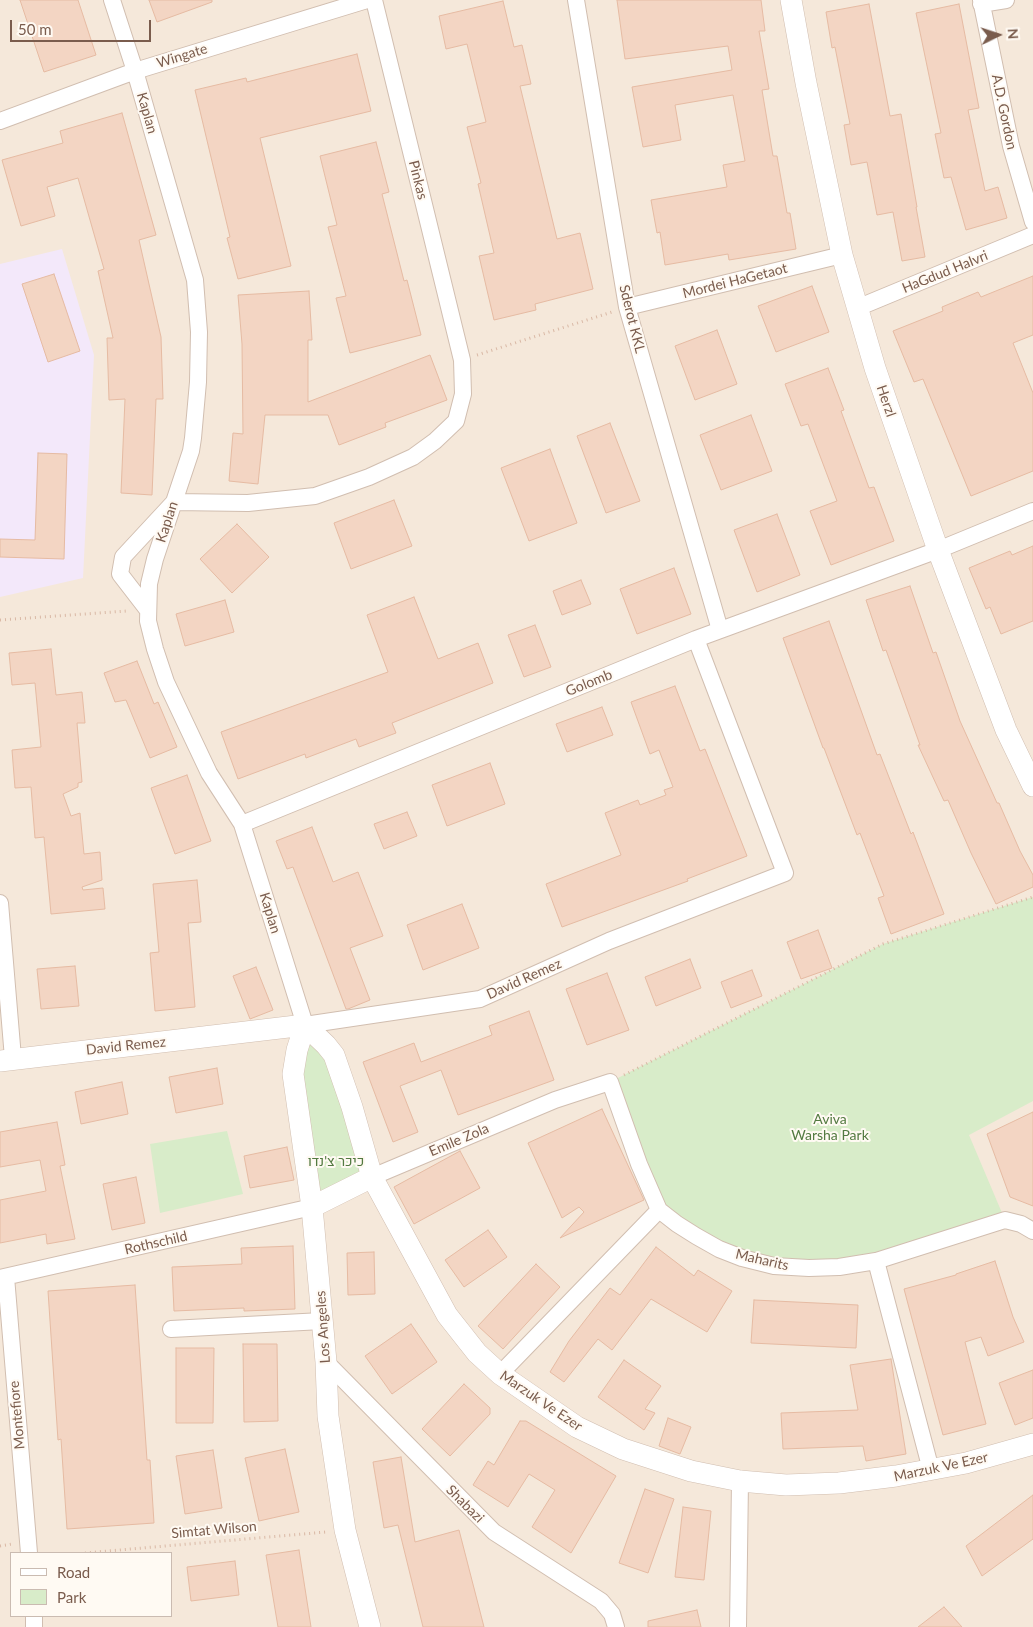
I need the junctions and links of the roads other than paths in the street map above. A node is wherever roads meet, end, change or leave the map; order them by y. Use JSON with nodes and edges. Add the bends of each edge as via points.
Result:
{"nodes":[{"id":1,"x":112,"y":0,"type":"edge"},
{"id":2,"x":367,"y":0,"type":"edge"},
{"id":3,"x":374,"y":0,"type":"edge"},
{"id":4,"x":576,"y":0,"type":"edge"},
{"id":5,"x":791,"y":0,"type":"edge"},
{"id":6,"x":1006,"y":0,"type":"edge"},
{"id":7,"x":981,"y":2,"type":"edge"},
{"id":8,"x":135,"y":71,"type":"junction"},
{"id":9,"x":0,"y":121,"type":"edge"},
{"id":10,"x":1033,"y":222,"type":"edge"},
{"id":11,"x":1033,"y":236,"type":"edge"},
{"id":12,"x":842,"y":255,"type":"junction"},
{"id":13,"x":627,"y":307,"type":"junction"},
{"id":14,"x":857,"y":308,"type":"junction"},
{"id":15,"x":174,"y":502,"type":"junction"},
{"id":16,"x":1033,"y":511,"type":"edge"},
{"id":17,"x":938,"y":550,"type":"junction"},
{"id":18,"x":147,"y":610,"type":"junction"},
{"id":19,"x":720,"y":630,"type":"junction"},
{"id":20,"x":696,"y":639,"type":"junction"},
{"id":21,"x":1033,"y":786,"type":"edge"},
{"id":22,"x":242,"y":824,"type":"junction"},
{"id":23,"x":0,"y":903,"type":"edge"},
{"id":24,"x":305,"y":1026,"type":"junction"},
{"id":25,"x":7,"y":1059,"type":"edge"},
{"id":26,"x":610,"y":1082,"type":"joint"},
{"id":27,"x":372,"y":1177,"type":"junction"},
{"id":28,"x":312,"y":1207,"type":"junction"},
{"id":29,"x":659,"y":1210,"type":"junction"},
{"id":30,"x":1033,"y":1231,"type":"edge"},
{"id":31,"x":876,"y":1261,"type":"junction"},
{"id":32,"x":3,"y":1278,"type":"edge"},
{"id":33,"x":322,"y":1321,"type":"junction"},
{"id":34,"x":171,"y":1328,"type":"dead end"},
{"id":35,"x":326,"y":1362,"type":"junction"},
{"id":36,"x":500,"y":1374,"type":"junction"},
{"id":37,"x":1033,"y":1444,"type":"edge"},
{"id":38,"x":931,"y":1470,"type":"junction"},
{"id":39,"x":740,"y":1481,"type":"junction"},
{"id":40,"x":28,"y":1552,"type":"edge"},
{"id":41,"x":370,"y":1627,"type":"edge"},
{"id":42,"x":616,"y":1627,"type":"edge"},
{"id":43,"x":738,"y":1627,"type":"edge"}],
"edges":[{"from":1,"to":8,"type":"street","name":"Kaplan"},
{"from":2,"to":8,"type":"street","name":"Wingate"},
{"from":3,"to":15,"type":"street","name":"Pinkas","via":[[462,360],[463,394],[456,421],[413,456],[369,477],[314,496],[248,503]]},
{"from":4,"to":13,"type":"street","name":"Sderot KKL"},
{"from":5,"to":12,"type":"street","name":"Herzl"},
{"from":6,"to":7,"type":"street"},
{"from":7,"to":10,"type":"street","name":"A.D. Gordon","via":[[1011,146]]},
{"from":8,"to":9,"type":"street","name":"Wingate"},
{"from":8,"to":15,"type":"street","name":"Kaplan","via":[[195,280],[197,300],[198,382],[193,438]]},
{"from":11,"to":14,"type":"street","name":"HaGdud HaIvri"},
{"from":12,"to":13,"type":"street","name":"Mordei HaGetaot"},
{"from":12,"to":14,"type":"street","name":"Herzl"},
{"from":13,"to":19,"type":"street","name":"Sderot KKL"},
{"from":14,"to":17,"type":"street","name":"Herzl"},
{"from":15,"to":18,"type":"street","name":"Kaplan","via":[[154,559]]},
{"from":15,"to":18,"type":"street","via":[[123,557],[120,574]]},
{"from":16,"to":17,"type":"street","name":"Golomb"},
{"from":17,"to":19,"type":"street","name":"Golomb"},
{"from":17,"to":21,"type":"street","name":"Herzl","via":[[1006,730]]},
{"from":18,"to":22,"type":"street","name":"Kaplan","via":[[166,682],[209,772]]},
{"from":19,"to":20,"type":"street","name":"Golomb"},
{"from":20,"to":22,"type":"street","name":"Golomb"},
{"from":20,"to":24,"type":"street","name":"David Remez","via":[[785,873],[609,941],[480,999]]},
{"from":22,"to":24,"type":"street","name":"Kaplan"},
{"from":23,"to":25,"type":"street"},
{"from":24,"to":25,"type":"street","name":"David Remez"},
{"from":24,"to":27,"type":"street","name":"Marzuk Ve Ezer","via":[[334,1055]]},
{"from":24,"to":28,"type":"street","name":"Los Angeles","via":[[293,1074]]},
{"from":26,"to":27,"type":"street","name":"Emile Zola","via":[[555,1100]]},
{"from":26,"to":29,"type":"street","name":"Maharits"},
{"from":27,"to":28,"type":"street","name":"Emile Zola"},
{"from":27,"to":36,"type":"street","name":"Marzuk Ve Ezer","via":[[447,1316],[477,1353]]},
{"from":28,"to":32,"type":"street","name":"Rothschild"},
{"from":28,"to":33,"type":"street","name":"Los Angeles"},
{"from":29,"to":31,"type":"street","name":"Maharits","via":[[719,1248],[774,1266],[839,1267]]},
{"from":29,"to":36,"type":"street"},
{"from":30,"to":31,"type":"street","name":"Maharits","via":[[1005,1220]]},
{"from":31,"to":38,"type":"street"},
{"from":32,"to":40,"type":"street","name":"Montefiore"},
{"from":33,"to":34,"type":"street"},
{"from":33,"to":35,"type":"street","name":"Los Angeles"},
{"from":35,"to":41,"type":"street","name":"Los Angeles","via":[[328,1416],[345,1530]]},
{"from":35,"to":42,"type":"street","name":"Shabazi","via":[[494,1532],[601,1600],[612,1614]]},
{"from":36,"to":39,"type":"street","name":"Marzuk Ve Ezer","via":[[576,1427],[623,1448],[691,1471]]},
{"from":37,"to":38,"type":"street","name":"Marzuk Ve Ezer"},
{"from":38,"to":39,"type":"street","name":"Marzuk Ve Ezer","via":[[865,1481],[812,1485]]},
{"from":39,"to":43,"type":"street"}]}
